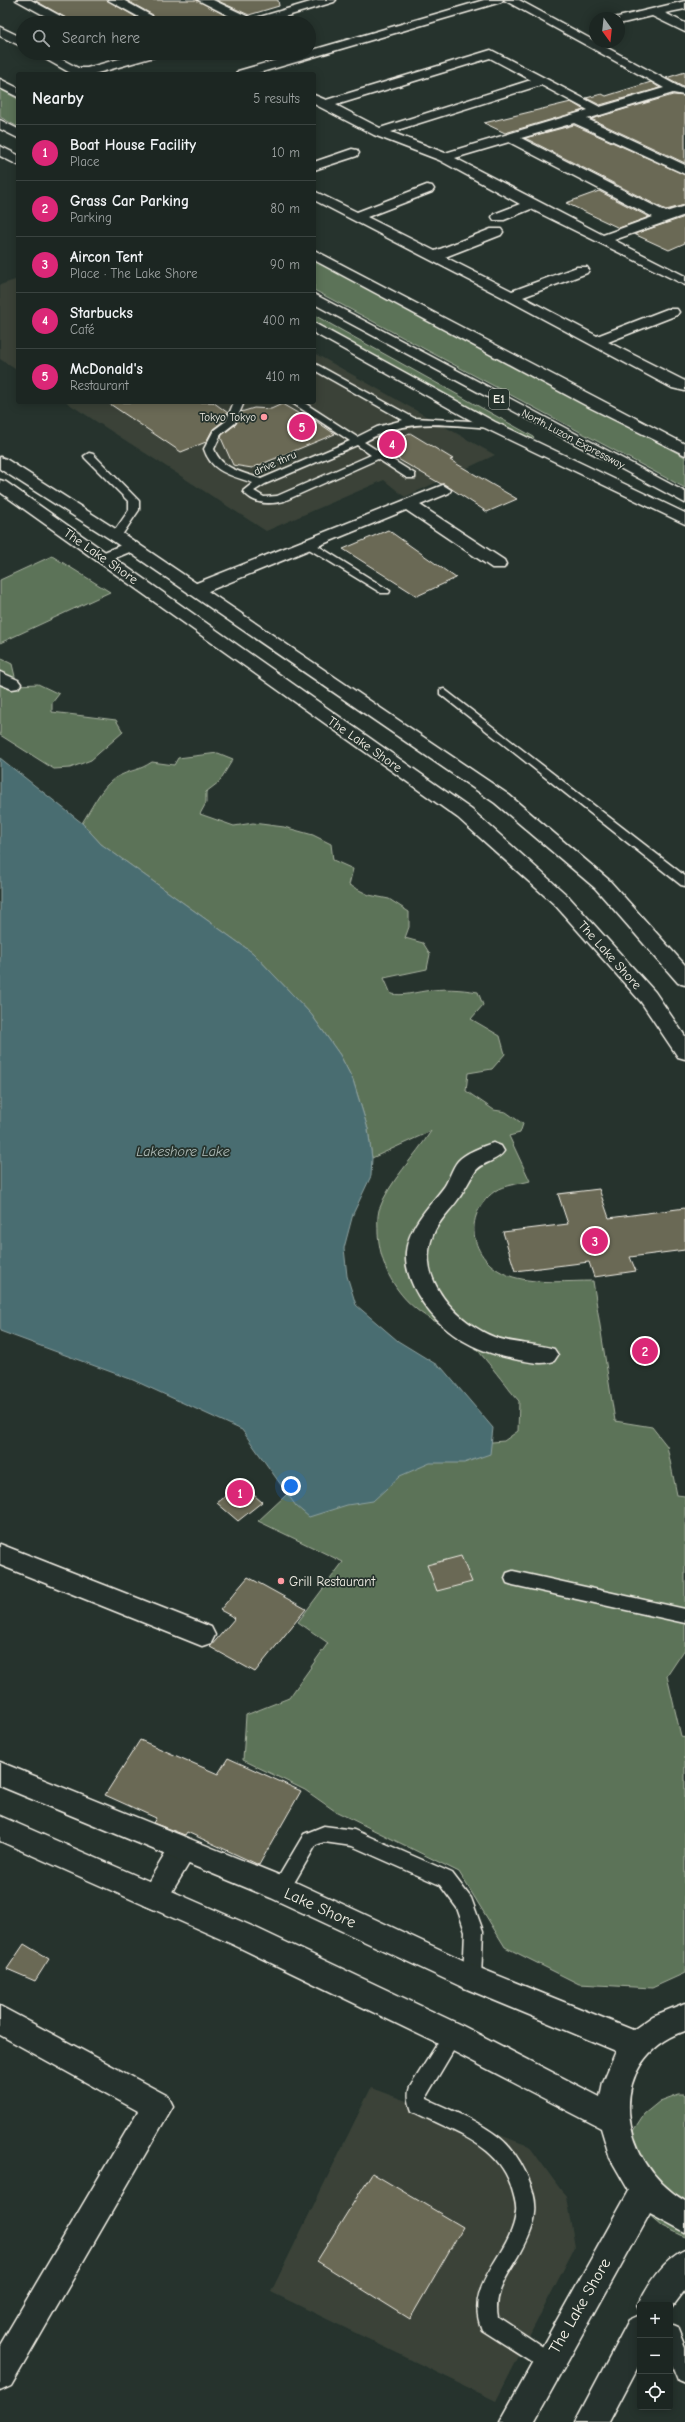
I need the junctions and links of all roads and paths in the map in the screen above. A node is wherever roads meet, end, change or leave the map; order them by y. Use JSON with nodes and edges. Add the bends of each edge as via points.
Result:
{"nodes":[{"id":1,"x":22,"y":0,"type":"edge"},
{"id":2,"x":114,"y":0,"type":"edge"},
{"id":3,"x":204,"y":0,"type":"edge"},
{"id":4,"x":298,"y":0,"type":"edge"},
{"id":5,"x":330,"y":0,"type":"edge"},
{"id":6,"x":497,"y":0,"type":"edge"},
{"id":7,"x":510,"y":0,"type":"edge"},
{"id":8,"x":685,"y":5,"type":"edge"},
{"id":9,"x":311,"y":6,"type":"junction"},
{"id":10,"x":653,"y":12,"type":"junction"},
{"id":11,"x":53,"y":16,"type":"edge"},
{"id":12,"x":146,"y":16,"type":"edge"},
{"id":13,"x":237,"y":16,"type":"edge"},
{"id":14,"x":276,"y":16,"type":"edge"},
{"id":15,"x":625,"y":19,"type":"edge"},
{"id":16,"x":685,"y":28,"type":"edge"},
{"id":17,"x":588,"y":29,"type":"dead end"},
{"id":18,"x":0,"y":31,"type":"edge"},
{"id":19,"x":572,"y":32,"type":"junction"},
{"id":20,"x":16,"y":40,"type":"edge"},
{"id":21,"x":316,"y":51,"type":"edge"},
{"id":22,"x":54,"y":60,"type":"edge"},
{"id":23,"x":129,"y":60,"type":"edge"},
{"id":24,"x":288,"y":60,"type":"edge"},
{"id":25,"x":306,"y":60,"type":"edge"},
{"id":26,"x":87,"y":72,"type":"edge"},
{"id":27,"x":87,"y":72,"type":"edge"},
{"id":28,"x":249,"y":72,"type":"edge"},
{"id":29,"x":293,"y":72,"type":"edge"},
{"id":30,"x":541,"y":81,"type":"junction"},
{"id":31,"x":0,"y":83,"type":"edge"},
{"id":32,"x":16,"y":92,"type":"edge"},
{"id":33,"x":679,"y":92,"type":"edge"},
{"id":34,"x":320,"y":102,"type":"edge"},
{"id":35,"x":597,"y":110,"type":"junction"},
{"id":36,"x":575,"y":118,"type":"junction"},
{"id":37,"x":0,"y":124,"type":"edge"},
{"id":38,"x":379,"y":132,"type":"junction"},
{"id":39,"x":16,"y":133,"type":"edge"},
{"id":40,"x":509,"y":137,"type":"junction"},
{"id":41,"x":0,"y":150,"type":"edge"},
{"id":42,"x":352,"y":153,"type":"dead end"},
{"id":43,"x":444,"y":157,"type":"junction"},
{"id":44,"x":16,"y":160,"type":"edge"},
{"id":45,"x":316,"y":165,"type":"edge"},
{"id":46,"x":685,"y":170,"type":"edge"},
{"id":47,"x":426,"y":189,"type":"dead end"},
{"id":48,"x":316,"y":196,"type":"edge"},
{"id":49,"x":531,"y":204,"type":"junction"},
{"id":50,"x":685,"y":210,"type":"edge"},
{"id":51,"x":664,"y":216,"type":"junction"},
{"id":52,"x":355,"y":217,"type":"junction"},
{"id":53,"x":499,"y":217,"type":"dead end"},
{"id":54,"x":496,"y":232,"type":"dead end"},
{"id":55,"x":602,"y":240,"type":"junction"},
{"id":56,"x":316,"y":255,"type":"edge"},
{"id":57,"x":433,"y":257,"type":"junction"},
{"id":58,"x":685,"y":266,"type":"edge"},
{"id":59,"x":582,"y":270,"type":"dead end"},
{"id":60,"x":666,"y":273,"type":"junction"},
{"id":61,"x":685,"y":281,"type":"edge"},
{"id":62,"x":511,"y":296,"type":"junction"},
{"id":63,"x":316,"y":299,"type":"edge"},
{"id":64,"x":672,"y":312,"type":"dead end"},
{"id":65,"x":316,"y":328,"type":"edge"},
{"id":66,"x":596,"y":342,"type":"junction"},
{"id":67,"x":316,"y":367,"type":"edge"},
{"id":68,"x":685,"y":386,"type":"edge"},
{"id":69,"x":237,"y":404,"type":"edge"},
{"id":70,"x":299,"y":404,"type":"edge"},
{"id":71,"x":412,"y":421,"type":"junction"},
{"id":72,"x":490,"y":425,"type":"junction"},
{"id":73,"x":356,"y":442,"type":"junction"},
{"id":74,"x":685,"y":450,"type":"edge"},
{"id":75,"x":378,"y":455,"type":"junction"},
{"id":76,"x":89,"y":456,"type":"dead end"},
{"id":77,"x":0,"y":462,"type":"edge"},
{"id":78,"x":410,"y":476,"type":"dead end"},
{"id":79,"x":261,"y":482,"type":"junction"},
{"id":80,"x":0,"y":486,"type":"edge"},
{"id":81,"x":443,"y":490,"type":"dead end"},
{"id":82,"x":685,"y":498,"type":"edge"},
{"id":83,"x":409,"y":505,"type":"junction"},
{"id":84,"x":685,"y":519,"type":"edge"},
{"id":85,"x":116,"y":536,"type":"junction"},
{"id":86,"x":308,"y":544,"type":"junction"},
{"id":87,"x":131,"y":546,"type":"junction"},
{"id":88,"x":103,"y":558,"type":"junction"},
{"id":89,"x":498,"y":564,"type":"dead end"},
{"id":90,"x":195,"y":590,"type":"junction"},
{"id":91,"x":385,"y":590,"type":"dead end"},
{"id":92,"x":444,"y":692,"type":"dead end"},
{"id":93,"x":685,"y":882,"type":"edge"},
{"id":94,"x":685,"y":978,"type":"edge"},
{"id":95,"x":685,"y":1052,"type":"edge"},
{"id":96,"x":493,"y":1151,"type":"dead end"},
{"id":97,"x":546,"y":1355,"type":"dead end"},
{"id":98,"x":0,"y":1554,"type":"edge"},
{"id":99,"x":513,"y":1578,"type":"dead end"},
{"id":100,"x":685,"y":1616,"type":"edge"},
{"id":101,"x":202,"y":1635,"type":"dead end"},
{"id":102,"x":0,"y":1774,"type":"edge"},
{"id":103,"x":0,"y":1828,"type":"edge"},
{"id":104,"x":183,"y":1850,"type":"junction"},
{"id":105,"x":281,"y":1890,"type":"junction"},
{"id":106,"x":154,"y":1896,"type":"junction"},
{"id":107,"x":472,"y":1978,"type":"junction"},
{"id":108,"x":685,"y":2017,"type":"edge"},
{"id":109,"x":0,"y":2020,"type":"edge"},
{"id":110,"x":453,"y":2036,"type":"junction"},
{"id":111,"x":637,"y":2046,"type":"junction"},
{"id":112,"x":613,"y":2119,"type":"junction"},
{"id":113,"x":646,"y":2190,"type":"junction"},
{"id":114,"x":685,"y":2217,"type":"edge"},
{"id":115,"x":685,"y":2265,"type":"edge"},
{"id":116,"x":658,"y":2302,"type":"edge"},
{"id":117,"x":637,"y":2338,"type":"edge"},
{"id":118,"x":672,"y":2338,"type":"edge"},
{"id":119,"x":548,"y":2362,"type":"junction"},
{"id":120,"x":685,"y":2373,"type":"edge"},
{"id":121,"x":0,"y":2375,"type":"edge"},
{"id":122,"x":516,"y":2422,"type":"edge"},
{"id":123,"x":592,"y":2422,"type":"edge"}],
"edges":[{"from":1,"to":11,"type":"main road"},
{"from":2,"to":12,"type":"main road"},
{"from":3,"to":13,"type":"main road"},
{"from":4,"to":9,"type":"main road"},
{"from":5,"to":9,"type":"main road"},
{"from":6,"to":21,"type":"main road"},
{"from":7,"to":19,"type":"main road"},
{"from":8,"to":10,"type":"main road"},
{"from":9,"to":14,"type":"main road"},
{"from":10,"to":15,"type":"main road"},
{"from":10,"to":16,"type":"main road"},
{"from":17,"to":19,"type":"main road"},
{"from":18,"to":20,"type":"main road"},
{"from":19,"to":33,"type":"main road"},
{"from":22,"to":27,"type":"main road","via":[[75,71]]},
{"from":23,"to":26,"type":"main road"},
{"from":24,"to":28,"type":"main road"},
{"from":25,"to":29,"type":"main road"},
{"from":30,"to":34,"type":"main road","via":[[491,54]]},
{"from":30,"to":35,"type":"main road"},
{"from":30,"to":38,"type":"main road"},
{"from":31,"to":32,"type":"main road"},
{"from":33,"to":35,"type":"main road"},
{"from":34,"to":38,"type":"main road"},
{"from":35,"to":36,"type":"main road"},
{"from":36,"to":40,"type":"main road"},
{"from":36,"to":46,"type":"main road"},
{"from":37,"to":39,"type":"main road"},
{"from":38,"to":43,"type":"main road"},
{"from":40,"to":43,"type":"main road"},
{"from":40,"to":51,"type":"main road"},
{"from":41,"to":44,"type":"main road"},
{"from":42,"to":45,"type":"main road"},
{"from":43,"to":49,"type":"main road"},
{"from":47,"to":52,"type":"main road"},
{"from":48,"to":52,"type":"main road"},
{"from":49,"to":53,"type":"main road"},
{"from":49,"to":55,"type":"main road"},
{"from":50,"to":51,"type":"main road"},
{"from":51,"to":55,"type":"main road"},
{"from":52,"to":57,"type":"main road"},
{"from":54,"to":57,"type":"main road"},
{"from":55,"to":60,"type":"main road"},
{"from":56,"to":74,"type":"main road"},
{"from":57,"to":62,"type":"main road"},
{"from":58,"to":60,"type":"main road"},
{"from":59,"to":62,"type":"main road"},
{"from":60,"to":61,"type":"main road"},
{"from":62,"to":66,"type":"main road"},
{"from":63,"to":82,"type":"main road","name":"North Luzon Expressway","number":"E1"},
{"from":64,"to":66,"type":"main road"},
{"from":65,"to":72,"type":"main road"},
{"from":66,"to":68,"type":"main road","via":[[677,385]]},
{"from":67,"to":71,"type":"lane"},
{"from":69,"to":79,"type":"lane","via":[[230,423],[217,432],[209,449],[212,461],[226,470]]},
{"from":70,"to":73,"type":"lane"},
{"from":71,"to":72,"type":"lane"},
{"from":71,"to":73,"type":"lane","name":"drive thru","via":[[380,429]]},
{"from":72,"to":84,"type":"main road"},
{"from":73,"to":75,"type":"lane"},
{"from":73,"to":79,"type":"lane","name":"drive thru"},
{"from":75,"to":78,"type":"lane"},
{"from":75,"to":79,"type":"lane","name":"drive thru","via":[[280,499],[267,502],[257,499],[248,492]]},
{"from":76,"to":85,"type":"lane","via":[[134,501],[134,510]]},
{"from":77,"to":85,"type":"main road","name":"The Lake Shore"},
{"from":80,"to":88,"type":"main road","name":"The Lake Shore"},
{"from":81,"to":83,"type":"main road"},
{"from":83,"to":86,"type":"main road"},
{"from":83,"to":89,"type":"main road"},
{"from":85,"to":87,"type":"main road","name":"The Lake Shore"},
{"from":86,"to":90,"type":"main road"},
{"from":86,"to":91,"type":"lane"},
{"from":87,"to":88,"type":"main road"},
{"from":87,"to":90,"type":"main road","name":"The Lake Shore"},
{"from":88,"to":95,"type":"main road","name":"The Lake Shore","via":[[464,814],[562,901],[648,997]]},
{"from":90,"to":94,"type":"main road","name":"The Lake Shore","via":[[502,800],[602,884]]},
{"from":92,"to":93,"type":"lane"},
{"from":96,"to":97,"type":"main road","via":[[466,1166],[462,1178],[428,1222],[420,1238],[417,1256],[420,1277],[439,1308],[468,1333],[488,1343]]},
{"from":98,"to":101,"type":"main road"},
{"from":99,"to":100,"type":"lane"},
{"from":102,"to":104,"type":"main road","name":"Lake Shore"},
{"from":103,"to":106,"type":"main road"},
{"from":104,"to":105,"type":"main road","name":"Lake Shore"},
{"from":104,"to":106,"type":"main road"},
{"from":105,"to":107,"type":"main road","name":"Lake Shore"},
{"from":105,"to":107,"type":"lane","via":[[310,1839],[324,1834],[354,1838],[446,1879],[465,1904],[474,1931]]},
{"from":106,"to":110,"type":"main road"},
{"from":107,"to":111,"type":"main road","name":"Lake Shore"},
{"from":108,"to":111,"type":"main road","via":[[660,2027]]},
{"from":109,"to":121,"type":"main road","via":[[158,2106]]},
{"from":110,"to":112,"type":"main road"},
{"from":110,"to":119,"type":"lane","via":[[417,2093],[417,2099],[420,2105],[498,2148],[514,2168],[526,2211],[520,2236],[490,2288],[484,2307],[485,2315],[488,2323]]},
{"from":111,"to":112,"type":"main road","via":[[626,2061],[618,2079]]},
{"from":112,"to":113,"type":"main road","via":[[619,2145],[630,2169]]},
{"from":113,"to":114,"type":"main road","via":[[667,2207]]},
{"from":113,"to":119,"type":"main road","name":"The Lake Shore"},
{"from":115,"to":116,"type":"main road"},
{"from":117,"to":123,"type":"main road"},
{"from":118,"to":120,"type":"lane"},
{"from":119,"to":122,"type":"main road","name":"The Lake Shore"}]}
